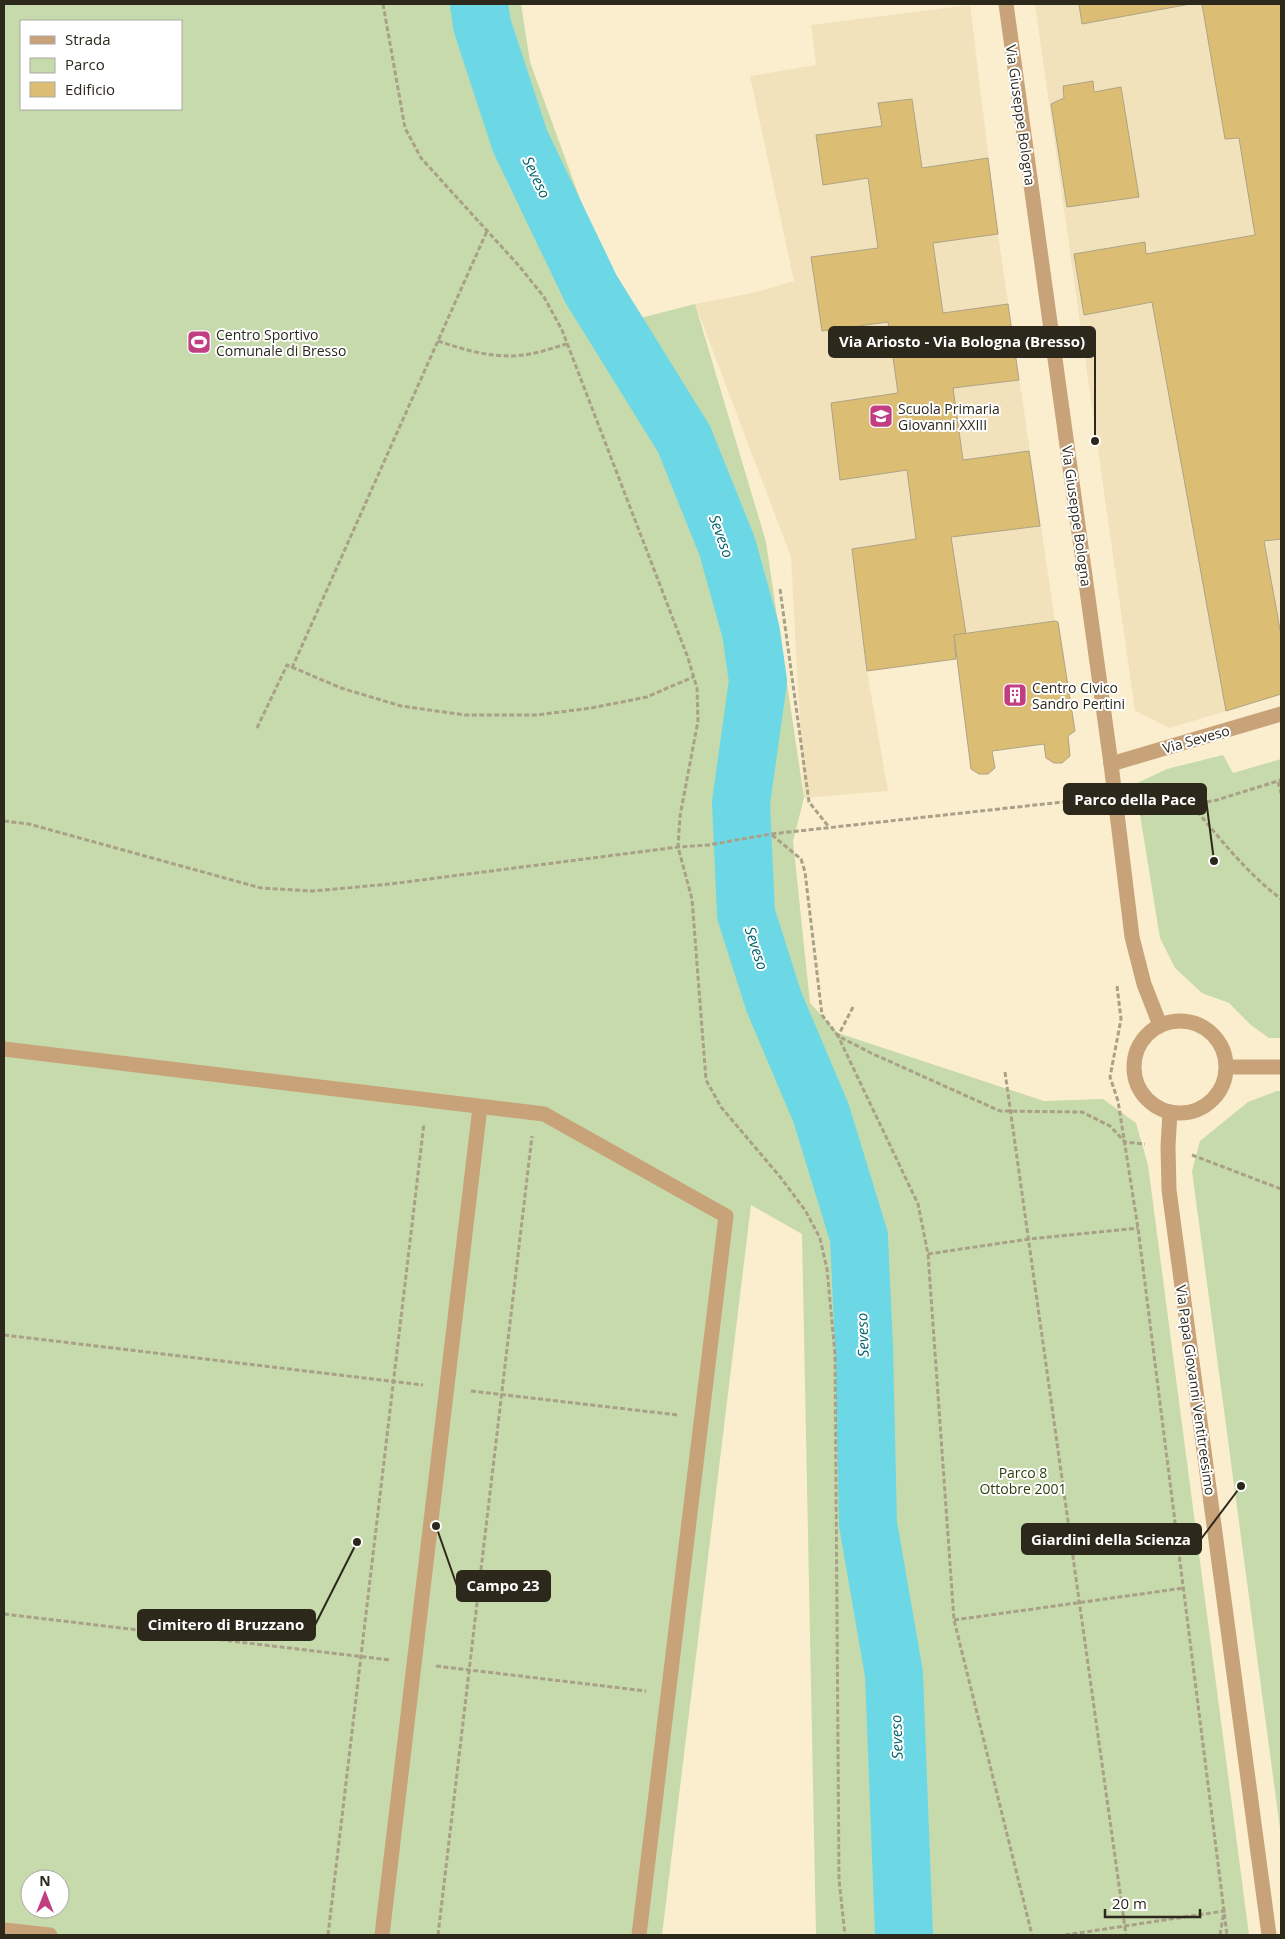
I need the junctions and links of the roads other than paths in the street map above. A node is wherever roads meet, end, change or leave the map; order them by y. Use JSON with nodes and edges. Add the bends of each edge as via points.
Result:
{"nodes":[{"id":1,"x":1006,"y":4,"type":"edge"},
{"id":2,"x":1281,"y":714,"type":"edge"},
{"id":3,"x":1111,"y":764,"type":"junction"},
{"id":4,"x":1160,"y":1025,"type":"junction"},
{"id":5,"x":4,"y":1049,"type":"edge"},
{"id":6,"x":1227,"y":1067,"type":"junction"},
{"id":7,"x":1281,"y":1067,"type":"edge"},
{"id":8,"x":480,"y":1106,"type":"junction"},
{"id":9,"x":1170,"y":1112,"type":"junction"},
{"id":10,"x":4,"y":1930,"type":"edge"},
{"id":11,"x":50,"y":1935,"type":"edge"},
{"id":12,"x":382,"y":1935,"type":"edge"},
{"id":13,"x":638,"y":1935,"type":"edge"},
{"id":14,"x":1269,"y":1935,"type":"edge"}],
"edges":[{"from":1,"to":3,"type":"street","name":"Via Giuseppe Bologna"},
{"from":2,"to":3,"type":"street","name":"Via Seveso"},
{"from":3,"to":4,"type":"street","name":"Via Giuseppe Bologna","via":[[1132,937],[1144,984]]},
{"from":4,"to":6,"type":"street","via":[[1170,1020],[1190,1021],[1208,1029],[1221,1044]]},
{"from":4,"to":9,"type":"street","via":[[1152,1028],[1139,1043],[1133,1061],[1135,1081],[1144,1098]]},
{"from":5,"to":8,"type":"street"},
{"from":6,"to":7,"type":"street"},
{"from":6,"to":9,"type":"street","via":[[1225,1082],[1215,1099],[1199,1110],[1179,1114]]},
{"from":8,"to":12,"type":"street"},
{"from":8,"to":13,"type":"street","via":[[544,1114],[726,1216]]},
{"from":9,"to":14,"type":"street","name":"Via Papa Giovanni Ventitreesimo","via":[[1169,1190]]},
{"from":10,"to":11,"type":"street"}]}
